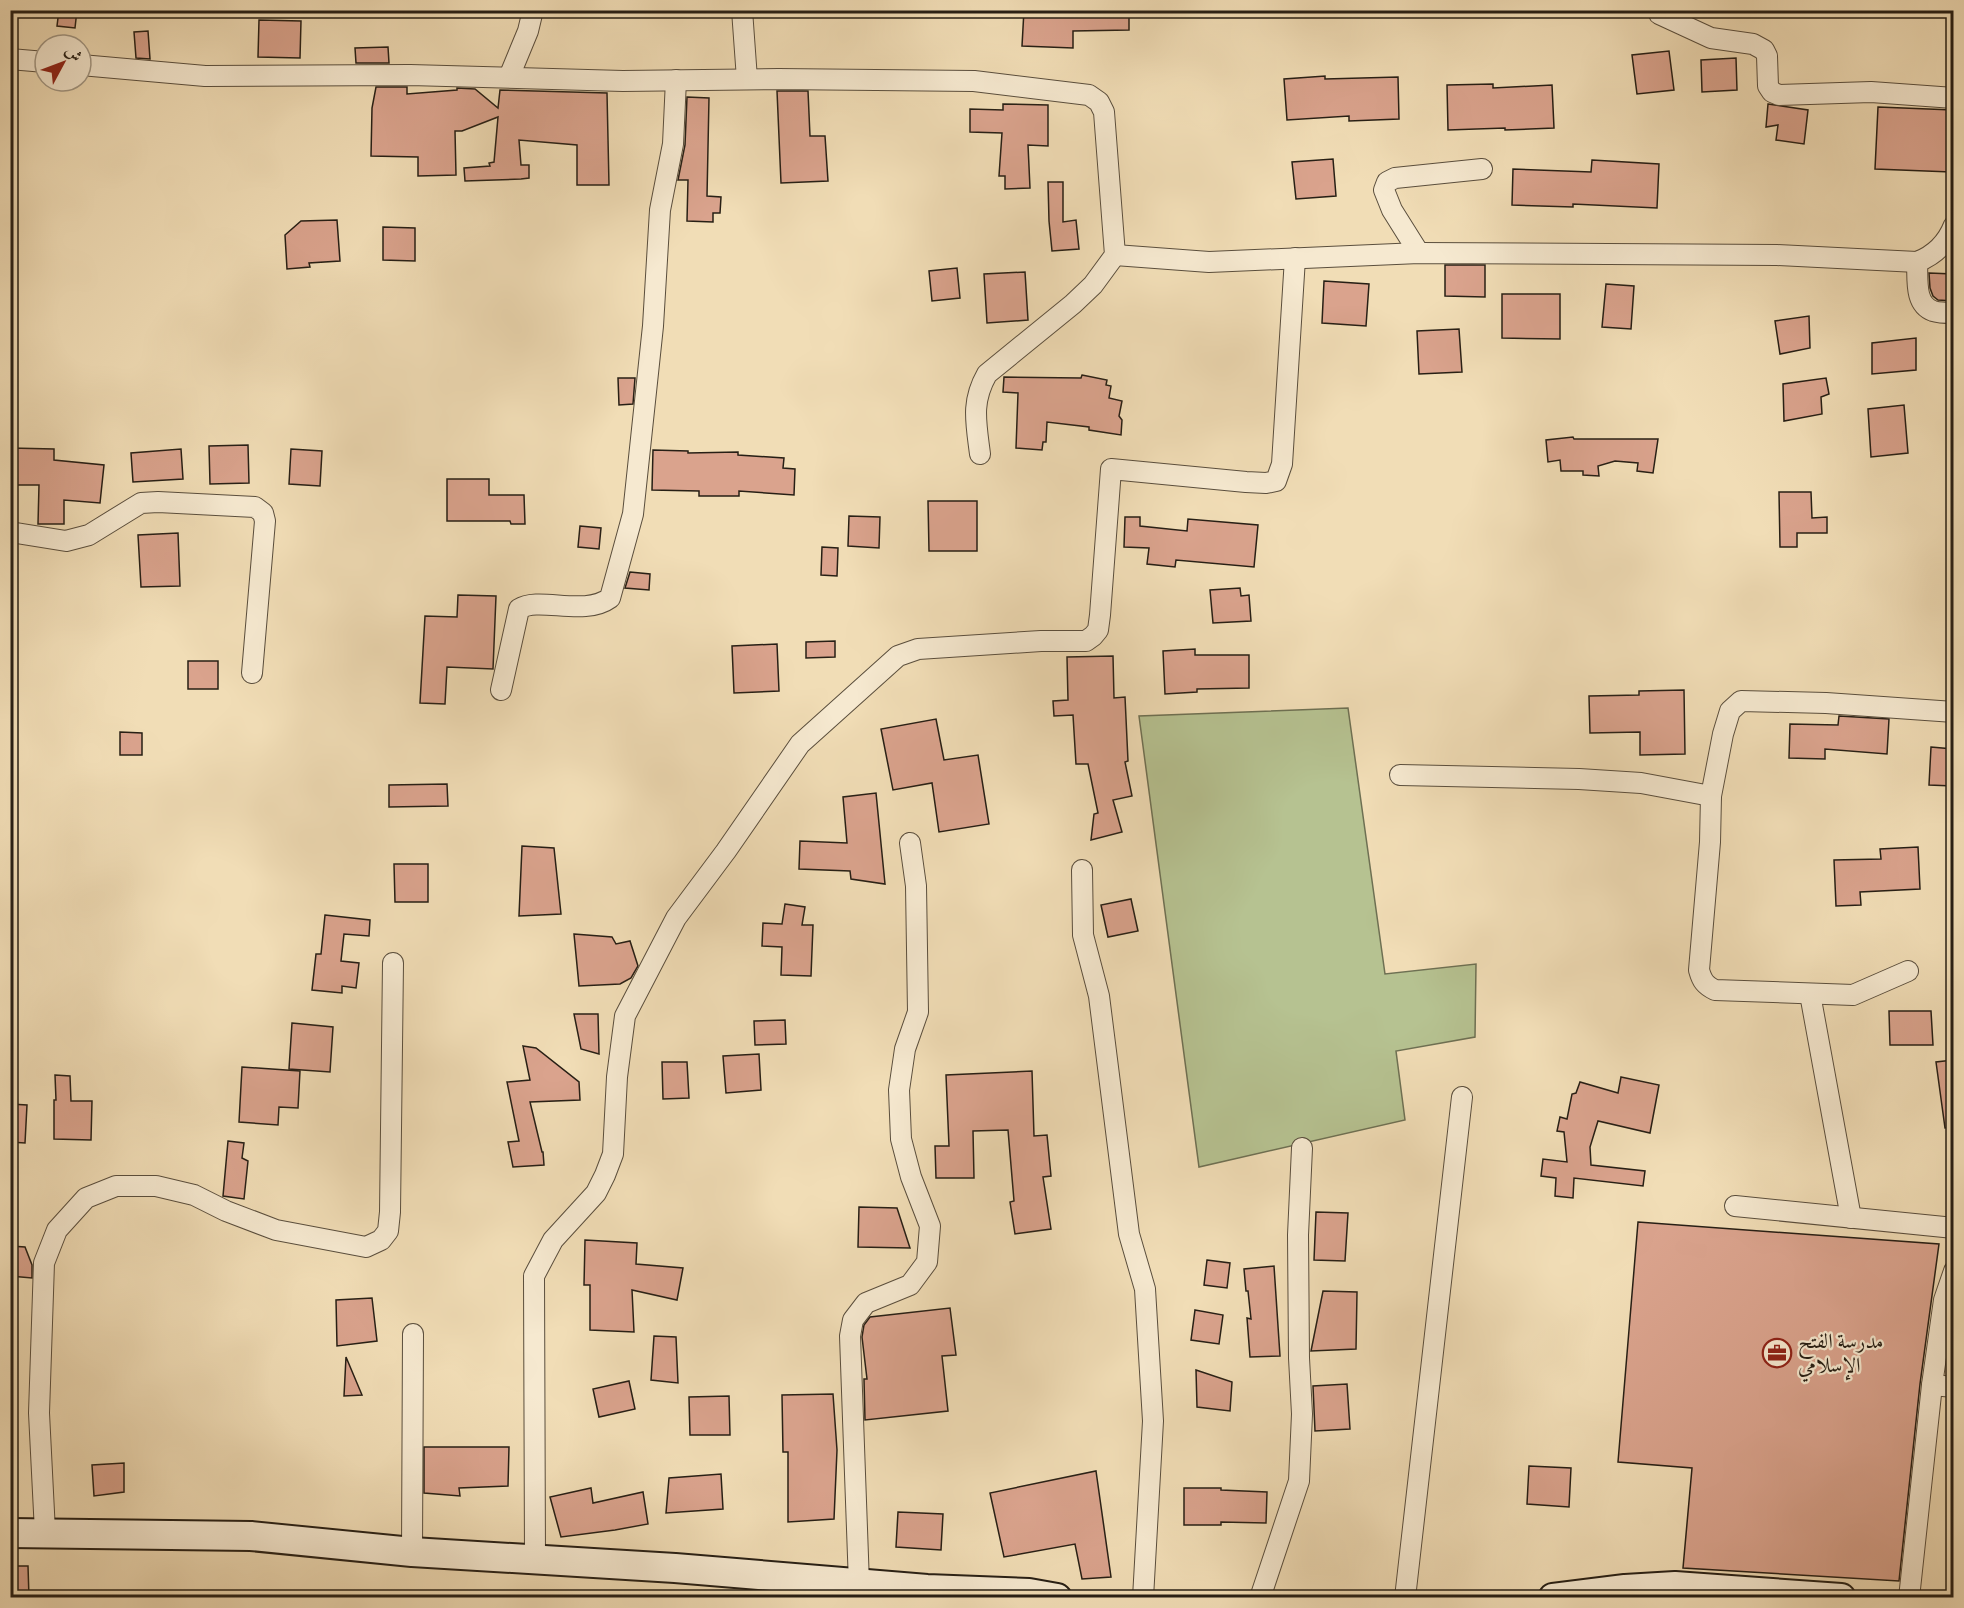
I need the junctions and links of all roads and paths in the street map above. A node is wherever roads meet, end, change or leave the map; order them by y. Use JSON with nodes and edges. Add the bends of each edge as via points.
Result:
{"nodes":[{"id":1,"x":533,"y":10,"type":"edge"},
{"id":2,"x":742,"y":10,"type":"edge"},
{"id":3,"x":1659,"y":14,"type":"dead end"},
{"id":4,"x":10,"y":59,"type":"edge"},
{"id":5,"x":33,"y":61,"type":"edge"},
{"id":6,"x":93,"y":66,"type":"edge"},
{"id":7,"x":509,"y":77,"type":"junction"},
{"id":8,"x":747,"y":79,"type":"junction"},
{"id":9,"x":676,"y":80,"type":"junction"},
{"id":10,"x":1953,"y":98,"type":"edge"},
{"id":11,"x":1482,"y":169,"type":"dead end"},
{"id":12,"x":1953,"y":225,"type":"edge"},
{"id":13,"x":1419,"y":253,"type":"junction"},
{"id":14,"x":1115,"y":255,"type":"junction"},
{"id":15,"x":1296,"y":258,"type":"junction"},
{"id":16,"x":1917,"y":262,"type":"junction"},
{"id":17,"x":1953,"y":314,"type":"edge"},
{"id":18,"x":980,"y":454,"type":"dead end"},
{"id":19,"x":10,"y":532,"type":"edge"},
{"id":20,"x":252,"y":673,"type":"dead end"},
{"id":21,"x":501,"y":690,"type":"dead end"},
{"id":22,"x":1953,"y":712,"type":"edge"},
{"id":23,"x":1400,"y":775,"type":"dead end"},
{"id":24,"x":1711,"y":796,"type":"junction"},
{"id":25,"x":910,"y":843,"type":"dead end"},
{"id":26,"x":1082,"y":870,"type":"dead end"},
{"id":27,"x":393,"y":963,"type":"dead end"},
{"id":28,"x":1908,"y":971,"type":"dead end"},
{"id":29,"x":1810,"y":994,"type":"junction"},
{"id":30,"x":1461,"y":1097,"type":"dead end"},
{"id":31,"x":1302,"y":1148,"type":"dead end"},
{"id":32,"x":1735,"y":1206,"type":"dead end"},
{"id":33,"x":1851,"y":1218,"type":"junction"},
{"id":34,"x":1953,"y":1228,"type":"edge"},
{"id":35,"x":1953,"y":1271,"type":"edge"},
{"id":36,"x":413,"y":1334,"type":"dead end"},
{"id":37,"x":1932,"y":1386,"type":"junction"},
{"id":38,"x":1953,"y":1387,"type":"edge"},
{"id":39,"x":45,"y":1532,"type":"junction"},
{"id":40,"x":10,"y":1533,"type":"edge"},
{"id":41,"x":412,"y":1552,"type":"junction"},
{"id":42,"x":535,"y":1560,"type":"junction"},
{"id":43,"x":859,"y":1584,"type":"junction"},
{"id":44,"x":812,"y":1588,"type":"edge"},
{"id":45,"x":1676,"y":1592,"type":"edge"},
{"id":46,"x":939,"y":1593,"type":"edge"},
{"id":47,"x":1824,"y":1597,"type":"edge"},
{"id":48,"x":1057,"y":1598,"type":"edge"},
{"id":49,"x":1143,"y":1598,"type":"edge"},
{"id":50,"x":1260,"y":1598,"type":"edge"},
{"id":51,"x":1405,"y":1598,"type":"edge"},
{"id":52,"x":1553,"y":1598,"type":"edge"},
{"id":53,"x":1909,"y":1598,"type":"edge"}],
"edges":[{"from":1,"to":7,"type":"street"},
{"from":2,"to":8,"type":"street"},
{"from":3,"to":10,"type":"street","via":[[1711,38],[1753,44],[1764,50],[1768,86],[1779,95],[1871,92]]},
{"from":4,"to":5,"type":"street"},
{"from":6,"to":7,"type":"street","via":[[205,76]]},
{"from":7,"to":9,"type":"street"},
{"from":8,"to":9,"type":"street"},
{"from":8,"to":14,"type":"street","via":[[974,81],[1089,95],[1104,112]]},
{"from":9,"to":21,"type":"street","via":[[673,144],[660,210],[633,514],[610,598],[600,605],[526,605],[519,609]]},
{"from":11,"to":13,"type":"street","via":[[1387,182],[1384,190],[1392,210]]},
{"from":12,"to":16,"type":"street","via":[[1940,248],[1931,257]]},
{"from":13,"to":15,"type":"street"},
{"from":13,"to":16,"type":"street","via":[[1777,255]]},
{"from":14,"to":15,"type":"street","via":[[1209,262]]},
{"from":14,"to":18,"type":"street","via":[[1073,304],[987,374],[979,389],[975,413]]},
{"from":15,"to":42,"type":"street","via":[[1282,464],[1276,482],[1111,469],[1100,615],[1093,636],[1086,640],[918,649],[898,656],[800,744],[676,918],[625,1016],[613,1154],[605,1175],[596,1193],[553,1240],[534,1276]]},
{"from":16,"to":17,"type":"street","via":[[1918,294],[1925,306]]},
{"from":19,"to":20,"type":"street","via":[[66,541],[88,535],[141,503],[255,507],[263,513],[265,521]]},
{"from":22,"to":24,"type":"street","via":[[1741,701],[1730,711]]},
{"from":23,"to":24,"type":"street","via":[[1641,783]]},
{"from":24,"to":29,"type":"street","via":[[1701,980],[1715,990]]},
{"from":25,"to":43,"type":"street","via":[[916,886],[918,1012],[905,1049],[899,1090],[901,1139],[910,1177],[930,1226],[927,1262],[910,1285],[866,1303],[853,1320],[849,1336]]},
{"from":26,"to":49,"type":"street","via":[[1083,935],[1099,996],[1129,1234],[1145,1289],[1153,1421]]},
{"from":27,"to":39,"type":"street","via":[[390,1212],[388,1231],[381,1240],[366,1247],[276,1230],[194,1195],[156,1186],[116,1186],[86,1197],[57,1230],[44,1263],[39,1413]]},
{"from":28,"to":29,"type":"street","via":[[1852,996]]},
{"from":29,"to":33,"type":"street"},
{"from":30,"to":51,"type":"street"},
{"from":31,"to":50,"type":"street","via":[[1298,1235],[1302,1414],[1299,1481]]},
{"from":32,"to":33,"type":"street"},
{"from":33,"to":34,"type":"street"},
{"from":35,"to":37,"type":"street","via":[[1944,1300]]},
{"from":36,"to":41,"type":"street"},
{"from":37,"to":38,"type":"street"},
{"from":37,"to":53,"type":"street"},
{"from":39,"to":40,"type":"street"},
{"from":39,"to":41,"type":"street","via":[[251,1536]]},
{"from":41,"to":42,"type":"street"},
{"from":42,"to":44,"type":"street","via":[[675,1568]]},
{"from":43,"to":44,"type":"street"},
{"from":43,"to":46,"type":"street"},
{"from":45,"to":47,"type":"street"},
{"from":45,"to":52,"type":"street","via":[[1625,1589]]},
{"from":46,"to":48,"type":"street","via":[[1029,1593]]}]}
